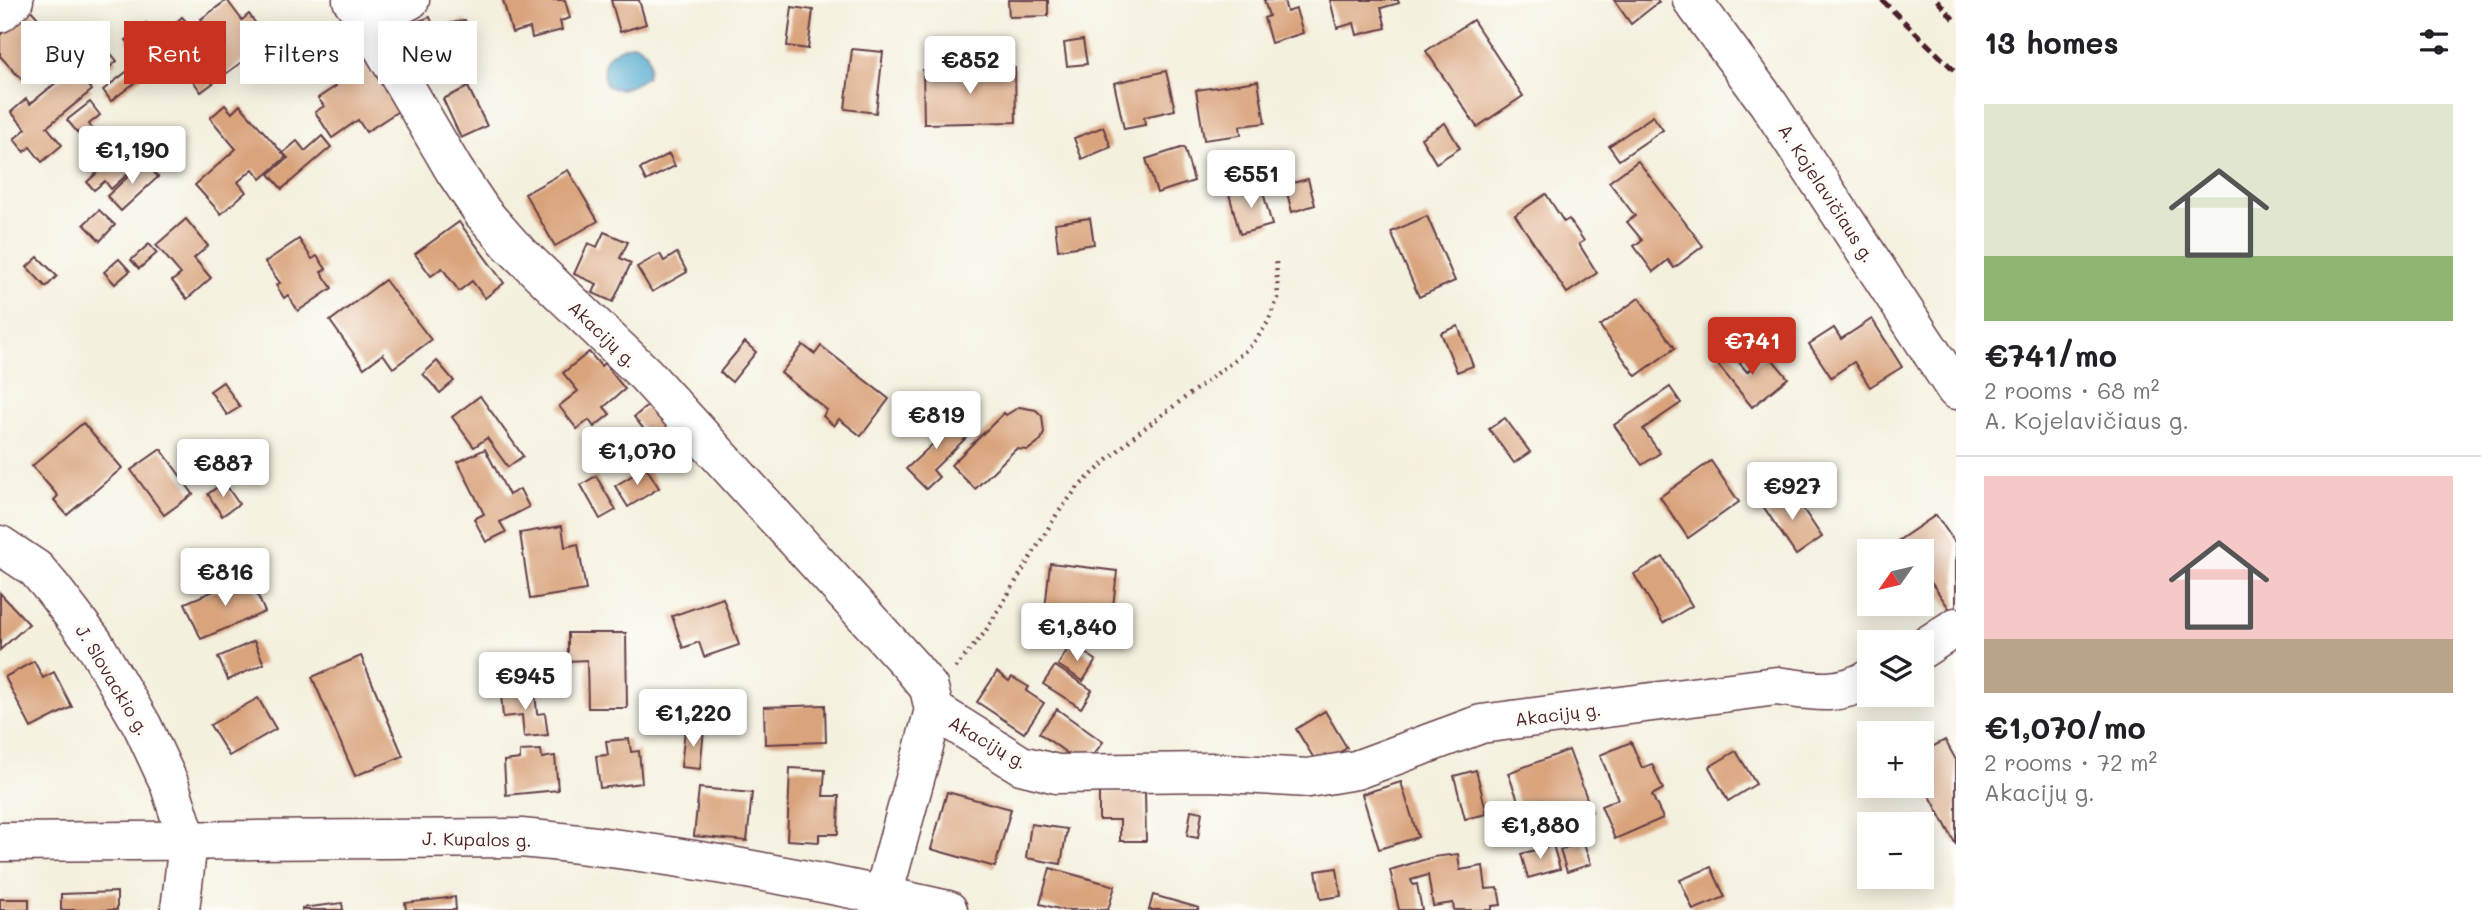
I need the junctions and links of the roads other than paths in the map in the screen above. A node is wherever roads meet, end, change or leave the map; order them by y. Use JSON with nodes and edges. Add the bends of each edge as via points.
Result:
{"nodes":[{"id":1,"x":14,"y":0,"type":"edge"},
{"id":2,"x":410,"y":0,"type":"edge"},
{"id":3,"x":1692,"y":0,"type":"edge"},
{"id":4,"x":359,"y":10,"type":"edge"},
{"id":5,"x":0,"y":13,"type":"edge"},
{"id":6,"x":1956,"y":390,"type":"edge"},
{"id":7,"x":0,"y":545,"type":"edge"},
{"id":8,"x":1956,"y":627,"type":"edge"},
{"id":9,"x":1934,"y":641,"type":"edge"},
{"id":10,"x":1857,"y":685,"type":"edge"},
{"id":11,"x":931,"y":699,"type":"junction"},
{"id":12,"x":0,"y":842,"type":"edge"},
{"id":13,"x":188,"y":842,"type":"junction"},
{"id":14,"x":883,"y":895,"type":"junction"},
{"id":15,"x":829,"y":897,"type":"edge"},
{"id":16,"x":180,"y":910,"type":"edge"},
{"id":17,"x":948,"y":910,"type":"edge"}],
"edges":[{"from":1,"to":5,"type":"street"},
{"from":2,"to":4,"type":"street"},
{"from":3,"to":6,"type":"street","name":"A. Kojelavičiaus g.","via":[[1768,103]]},
{"from":4,"to":11,"type":"street","name":"Akacijų g.","via":[[483,213],[645,374]]},
{"from":7,"to":13,"type":"street","name":"J. Slovackio g.","via":[[36,569],[94,643],[142,725],[169,783]]},
{"from":8,"to":9,"type":"street"},
{"from":10,"to":11,"type":"street","name":"Akacijų g.","via":[[1824,693],[1777,686],[1481,724],[1356,770],[1308,778],[1210,772],[1057,774],[1021,765]]},
{"from":11,"to":14,"type":"street"},
{"from":12,"to":13,"type":"street","name":"J. Kupalos g."},
{"from":13,"to":15,"type":"street","name":"J. Kupalos g.","via":[[521,838],[601,845]]},
{"from":13,"to":16,"type":"street"},
{"from":14,"to":15,"type":"street","name":"J. Kupalos g."},
{"from":14,"to":17,"type":"street","name":"J. Kupalos g."}]}
